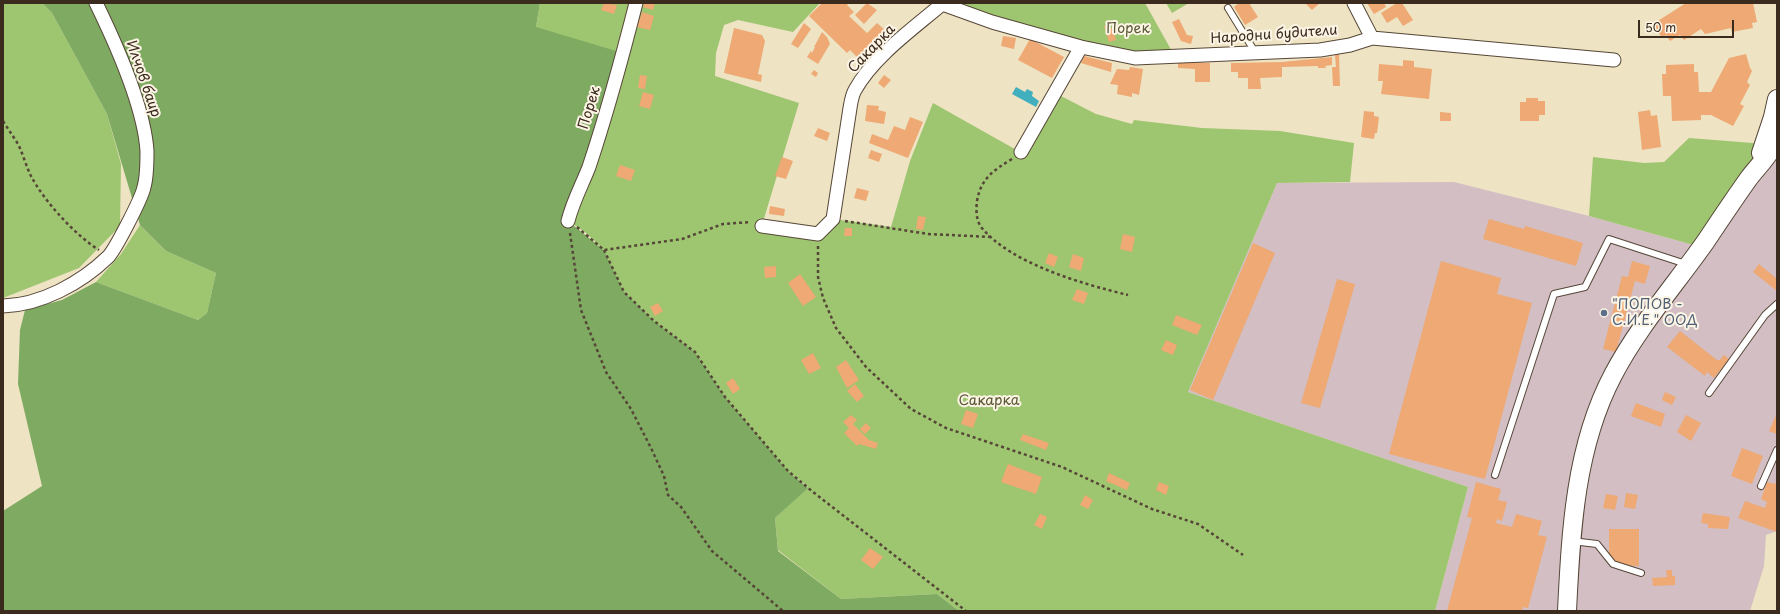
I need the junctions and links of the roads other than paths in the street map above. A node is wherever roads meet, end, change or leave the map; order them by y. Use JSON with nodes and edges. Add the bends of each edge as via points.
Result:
{"nodes":[{"id":1,"x":96,"y":3,"type":"edge"},
{"id":2,"x":636,"y":3,"type":"edge"},
{"id":3,"x":1354,"y":3,"type":"edge"},
{"id":4,"x":942,"y":4,"type":"joint"},
{"id":5,"x":1228,"y":8,"type":"dead end"},
{"id":6,"x":1372,"y":38,"type":"junction"},
{"id":7,"x":1081,"y":47,"type":"junction"},
{"id":8,"x":1256,"y":54,"type":"junction"},
{"id":9,"x":1614,"y":60,"type":"dead end"},
{"id":10,"x":1777,"y":99,"type":"edge"},
{"id":11,"x":1773,"y":145,"type":"edge"},
{"id":12,"x":1021,"y":152,"type":"road end"},
{"id":13,"x":568,"y":221,"type":"road end"},
{"id":14,"x":762,"y":226,"type":"road end"},
{"id":15,"x":1690,"y":265,"type":"junction"},
{"id":16,"x":1777,"y":304,"type":"edge"},
{"id":17,"x":3,"y":306,"type":"edge"},
{"id":18,"x":1709,"y":393,"type":"dead end"},
{"id":19,"x":1777,"y":450,"type":"edge"},
{"id":20,"x":1495,"y":475,"type":"dead end"},
{"id":21,"x":1761,"y":486,"type":"dead end"},
{"id":22,"x":1571,"y":541,"type":"junction"},
{"id":23,"x":1641,"y":573,"type":"dead end"},
{"id":24,"x":1567,"y":611,"type":"edge"}],
"edges":[{"from":1,"to":17,"type":"street","name":"Илчов баир","via":[[112,36],[142,118],[147,152],[144,188],[109,256],[85,276],[45,298],[15,306]]},
{"from":2,"to":13,"type":"street","name":"Порек","via":[[588,168],[573,201]]},
{"from":3,"to":6,"type":"street"},
{"from":4,"to":7,"type":"street","name":"Народни будители","via":[[992,22]]},
{"from":4,"to":14,"type":"street","name":"Сакарка","via":[[884,55],[865,74],[854,91],[833,219],[818,234]]},
{"from":5,"to":8,"type":"lane"},
{"from":6,"to":8,"type":"street","name":"Народни будители","via":[[1320,50]]},
{"from":6,"to":9,"type":"street","name":"Народни будители"},
{"from":7,"to":8,"type":"street","name":"Народни будители","via":[[1135,58]]},
{"from":7,"to":12,"type":"street"},
{"from":10,"to":11,"type":"main road"},
{"from":11,"to":15,"type":"main road"},
{"from":15,"to":20,"type":"lane","via":[[1609,239],[1585,287],[1554,294]]},
{"from":15,"to":22,"type":"main road","via":[[1646,322],[1613,374],[1595,412],[1574,507]]},
{"from":16,"to":18,"type":"lane","via":[[1765,316]]},
{"from":19,"to":21,"type":"lane"},
{"from":22,"to":23,"type":"lane","via":[[1597,544],[1613,564]]},
{"from":22,"to":24,"type":"main road"}]}
